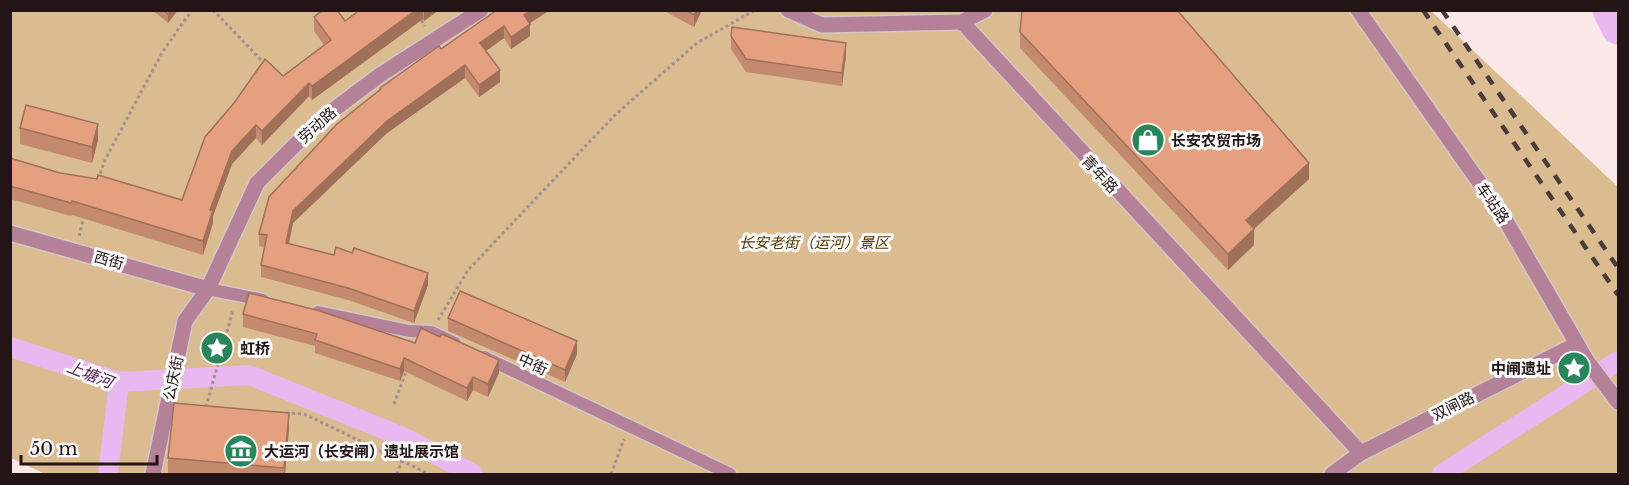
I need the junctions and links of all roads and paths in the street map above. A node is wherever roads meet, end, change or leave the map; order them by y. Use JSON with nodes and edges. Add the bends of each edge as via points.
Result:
{"nodes":[{"id":1,"x":192,"y":10,"type":"edge"},
{"id":2,"x":213,"y":10,"type":"edge"},
{"id":3,"x":481,"y":10,"type":"edge"},
{"id":4,"x":755,"y":10,"type":"edge"},
{"id":5,"x":788,"y":10,"type":"edge"},
{"id":6,"x":985,"y":10,"type":"edge"},
{"id":7,"x":1358,"y":10,"type":"edge"},
{"id":8,"x":962,"y":22,"type":"junction"},
{"id":9,"x":271,"y":69,"type":"edge"},
{"id":10,"x":97,"y":182,"type":"edge"},
{"id":11,"x":85,"y":213,"type":"edge"},
{"id":12,"x":10,"y":232,"type":"edge"},
{"id":13,"x":75,"y":250,"type":"junction"},
{"id":14,"x":208,"y":289,"type":"junction"},
{"id":15,"x":272,"y":302,"type":"edge"},
{"id":16,"x":306,"y":309,"type":"edge"},
{"id":17,"x":230,"y":324,"type":"dead end"},
{"id":18,"x":431,"y":332,"type":"junction"},
{"id":19,"x":1576,"y":344,"type":"junction"},
{"id":20,"x":409,"y":363,"type":"edge"},
{"id":21,"x":1618,"y":402,"type":"edge"},
{"id":22,"x":394,"y":404,"type":"dead end"},
{"id":23,"x":214,"y":410,"type":"edge"},
{"id":24,"x":281,"y":413,"type":"edge"},
{"id":25,"x":629,"y":426,"type":"junction"},
{"id":26,"x":1361,"y":453,"type":"junction"},
{"id":27,"x":402,"y":460,"type":"junction"},
{"id":28,"x":153,"y":474,"type":"edge"},
{"id":29,"x":397,"y":474,"type":"edge"},
{"id":30,"x":429,"y":474,"type":"edge"},
{"id":31,"x":611,"y":474,"type":"edge"},
{"id":32,"x":730,"y":474,"type":"edge"},
{"id":33,"x":1332,"y":474,"type":"edge"}],
"edges":[{"from":1,"to":10,"type":"path","via":[[163,51]]},
{"from":2,"to":9,"type":"path"},
{"from":3,"to":14,"type":"street","name":"劳动路","via":[[328,113],[257,183]]},
{"from":4,"to":18,"type":"path","via":[[697,43],[615,115],[468,270]]},
{"from":5,"to":8,"type":"street","via":[[822,25]]},
{"from":6,"to":8,"type":"street"},
{"from":7,"to":19,"type":"street","name":"车站路","via":[[1503,216]]},
{"from":8,"to":26,"type":"street","name":"青年路"},
{"from":11,"to":13,"type":"path"},
{"from":12,"to":13,"type":"street","name":"西街"},
{"from":13,"to":14,"type":"street","name":"西街"},
{"from":14,"to":15,"type":"street"},
{"from":14,"to":28,"type":"street","name":"公庆街","via":[[185,321]]},
{"from":16,"to":18,"type":"street","name":"中街","via":[[409,332]]},
{"from":17,"to":23,"type":"path","via":[[205,409]]},
{"from":18,"to":25,"type":"street","name":"中街"},
{"from":19,"to":21,"type":"street","name":"车站路"},
{"from":19,"to":26,"type":"street","name":"双闸路"},
{"from":20,"to":22,"type":"path"},
{"from":24,"to":27,"type":"path","via":[[304,414]]},
{"from":25,"to":31,"type":"path"},
{"from":25,"to":32,"type":"street","name":"中街"},
{"from":26,"to":33,"type":"street","name":"双闸路"},
{"from":27,"to":29,"type":"path"},
{"from":27,"to":30,"type":"path"}]}
